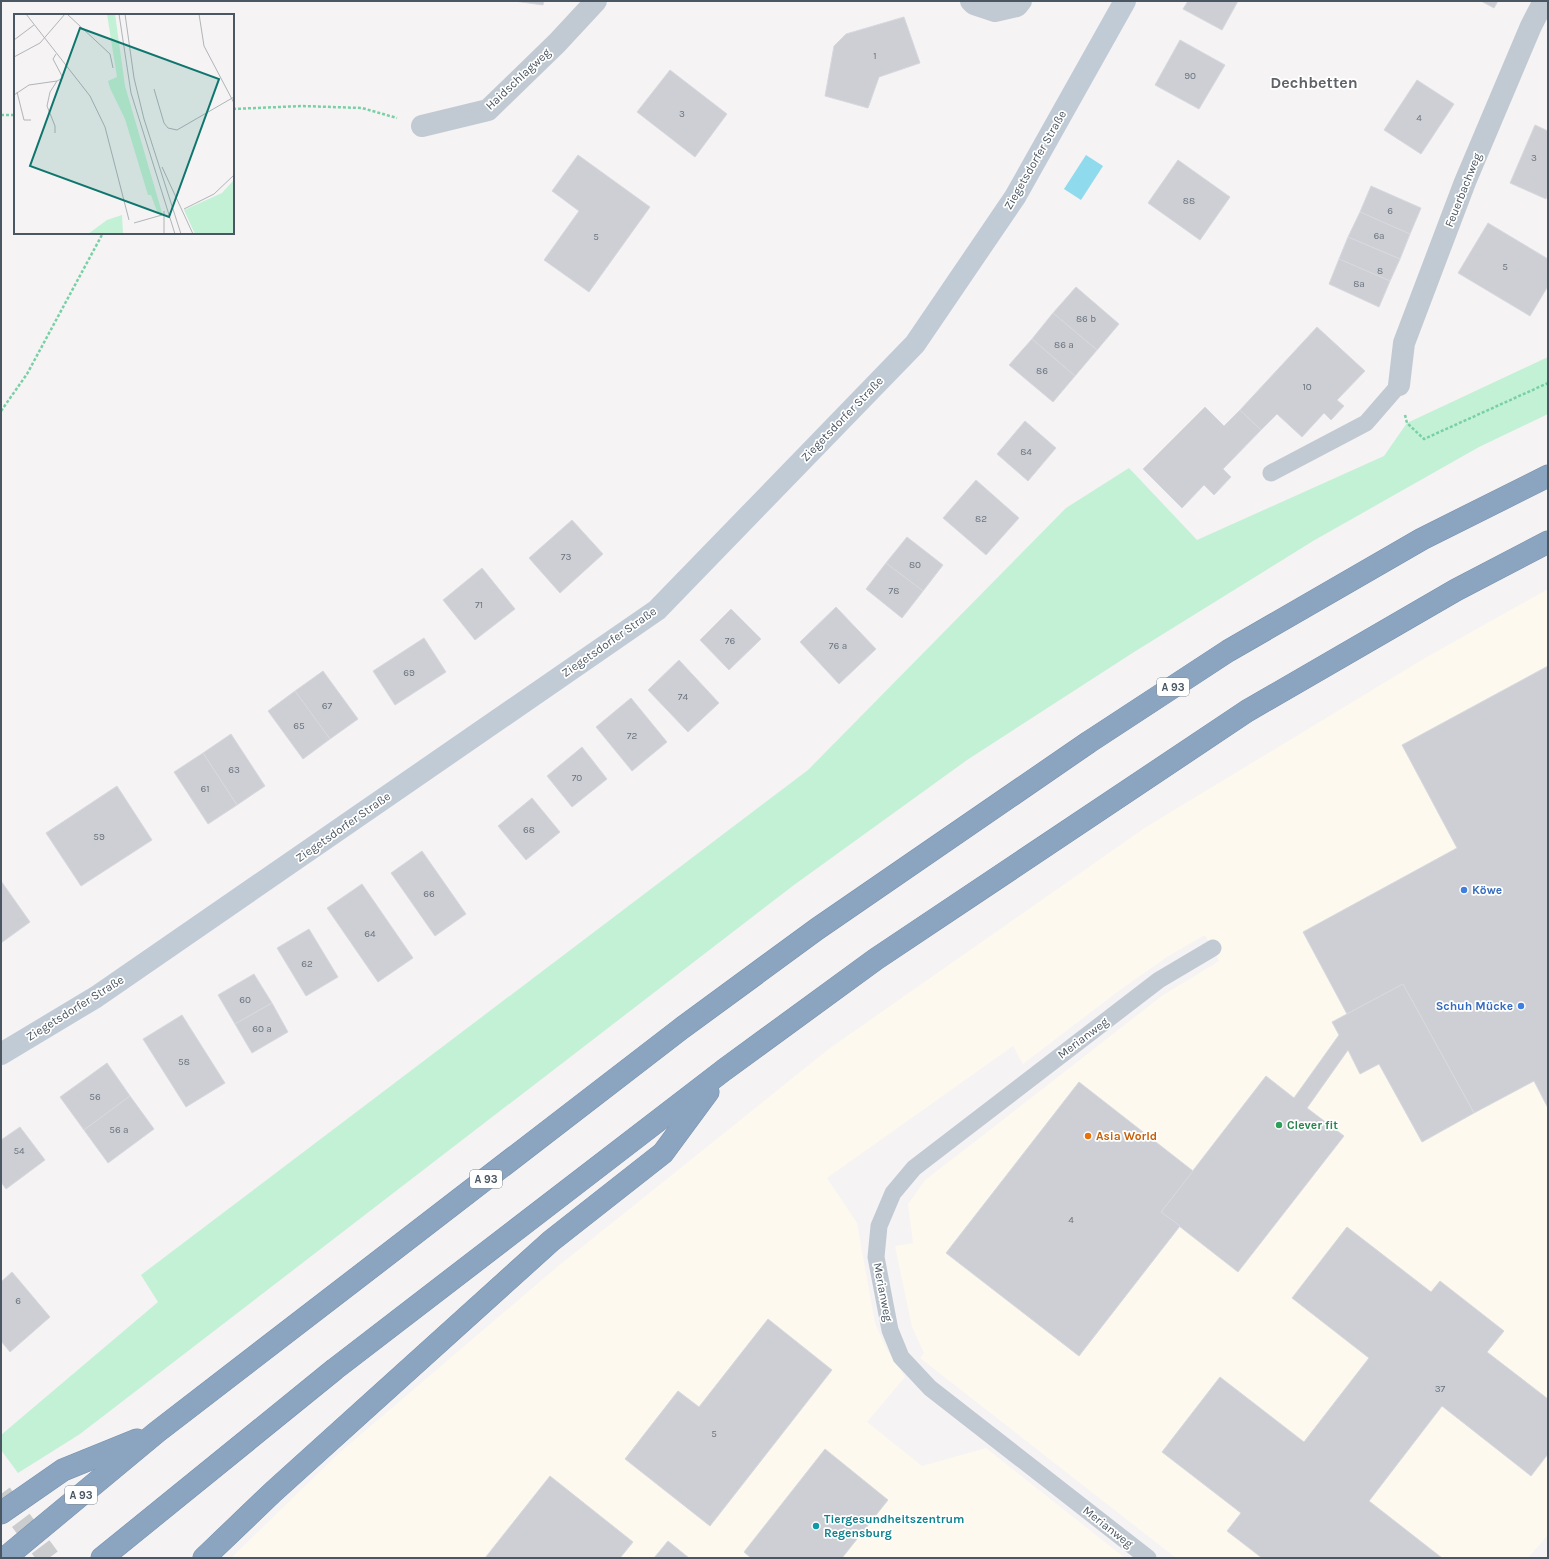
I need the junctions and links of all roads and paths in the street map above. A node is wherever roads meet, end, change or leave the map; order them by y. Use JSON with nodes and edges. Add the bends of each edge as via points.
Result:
{"nodes":[{"id":1,"x":596,"y":1,"type":"edge"},
{"id":2,"x":971,"y":1,"type":"edge"},
{"id":3,"x":1021,"y":1,"type":"edge"},
{"id":4,"x":1125,"y":1,"type":"edge"},
{"id":5,"x":1544,"y":1,"type":"edge"},
{"id":6,"x":234,"y":109,"type":"edge"},
{"id":7,"x":1,"y":115,"type":"edge"},
{"id":8,"x":14,"y":115,"type":"edge"},
{"id":9,"x":422,"y":126,"type":"joint"},
{"id":10,"x":102,"y":234,"type":"edge"},
{"id":11,"x":1548,"y":383,"type":"edge"},
{"id":12,"x":1399,"y":385,"type":"junction"},
{"id":13,"x":1,"y":411,"type":"edge"},
{"id":14,"x":1272,"y":473,"type":"dead end"},
{"id":15,"x":1548,"y":476,"type":"edge"},
{"id":16,"x":1548,"y":542,"type":"edge"},
{"id":17,"x":1213,"y":948,"type":"dead end"},
{"id":18,"x":1,"y":1054,"type":"edge"},
{"id":19,"x":724,"y":1070,"type":"junction"},
{"id":20,"x":157,"y":1432,"type":"junction"},
{"id":21,"x":1,"y":1513,"type":"edge"},
{"id":22,"x":5,"y":1558,"type":"edge"},
{"id":23,"x":102,"y":1558,"type":"edge"},
{"id":24,"x":204,"y":1558,"type":"edge"},
{"id":25,"x":1148,"y":1558,"type":"edge"}],
"edges":[{"from":1,"to":9,"type":"street","name":"Haidschlagweg","via":[[488,110]]},
{"from":2,"to":3,"type":"street","via":[[995,11],[1017,6]]},
{"from":4,"to":18,"type":"street","name":"Ziegetsdorfer Straße","via":[[1015,197],[915,344],[657,610],[96,997]]},
{"from":5,"to":12,"type":"street","name":"Feuerbachweg","via":[[1462,189],[1404,343]]},
{"from":6,"to":9,"type":"path","via":[[302,106],[362,108]]},
{"from":7,"to":8,"type":"path"},
{"from":10,"to":13,"type":"path","via":[[27,374]]},
{"from":11,"to":12,"type":"path","via":[[1424,439],[1407,423]]},
{"from":12,"to":14,"type":"lane","via":[[1366,423]]},
{"from":15,"to":20,"type":"highway","number":"A 93","via":[[1422,539],[1242,642],[1089,742],[817,929],[695,1019]]},
{"from":16,"to":19,"type":"highway","via":[[1456,590],[1246,711],[876,959]]},
{"from":17,"to":25,"type":"lane","name":"Merianweg","via":[[1159,980],[914,1168],[894,1193],[879,1226],[876,1257],[890,1330],[902,1357],[930,1388]]},
{"from":19,"to":23,"type":"highway","via":[[335,1369]]},
{"from":19,"to":24,"type":"highway","via":[[663,1153],[551,1241],[273,1492]]},
{"from":20,"to":21,"type":"highway","number":"A 93","via":[[63,1470]]},
{"from":20,"to":22,"type":"highway","number":"A 93"}]}
